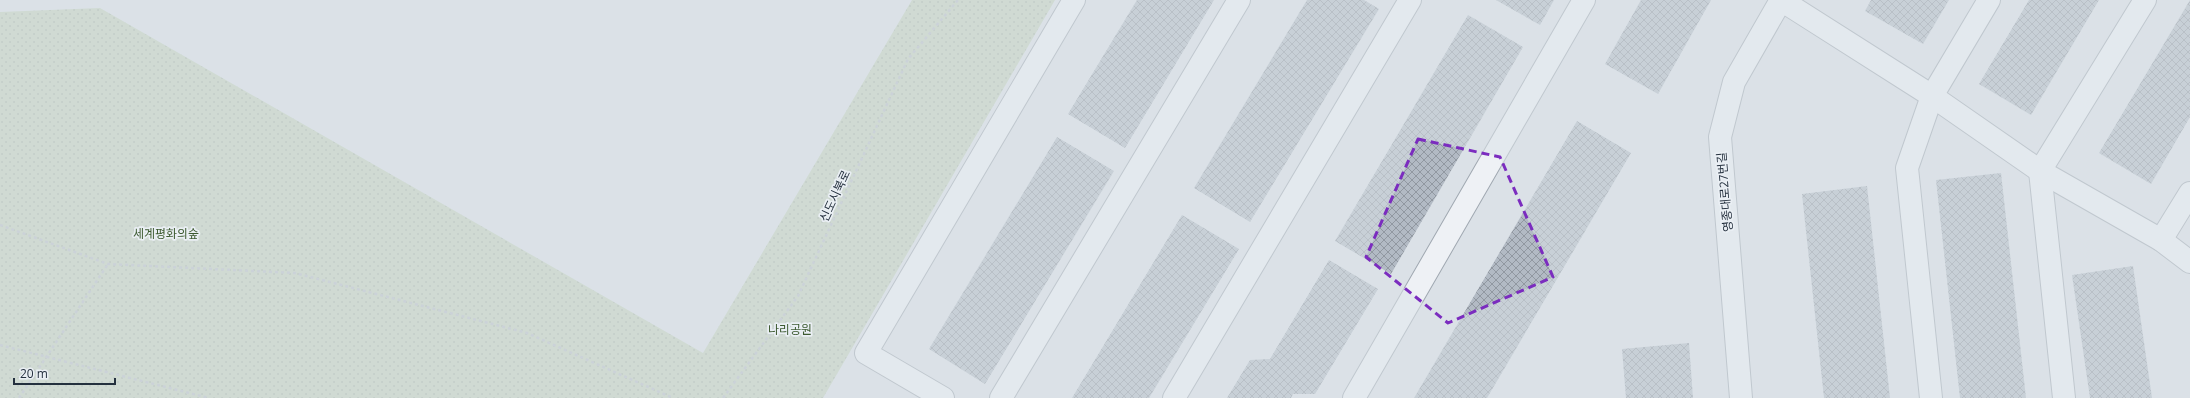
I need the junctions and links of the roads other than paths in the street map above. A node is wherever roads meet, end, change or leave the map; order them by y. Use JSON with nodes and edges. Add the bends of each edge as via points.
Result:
{"nodes":[{"id":1,"x":1074,"y":0,"type":"edge"},
{"id":2,"x":1239,"y":0,"type":"edge"},
{"id":3,"x":1410,"y":0,"type":"edge"},
{"id":4,"x":1584,"y":0,"type":"edge"},
{"id":5,"x":1781,"y":0,"type":"edge"},
{"id":6,"x":1989,"y":0,"type":"edge"},
{"id":7,"x":2145,"y":0,"type":"edge"},
{"id":8,"x":1932,"y":96,"type":"junction"},
{"id":9,"x":2040,"y":171,"type":"junction"},
{"id":10,"x":2190,"y":193,"type":"edge"},
{"id":11,"x":2161,"y":240,"type":"junction"},
{"id":12,"x":2190,"y":262,"type":"edge"},
{"id":13,"x":943,"y":398,"type":"edge"},
{"id":14,"x":1001,"y":398,"type":"edge"},
{"id":15,"x":1174,"y":398,"type":"edge"},
{"id":16,"x":1354,"y":398,"type":"edge"},
{"id":17,"x":1741,"y":398,"type":"edge"},
{"id":18,"x":1931,"y":398,"type":"edge"},
{"id":19,"x":2064,"y":398,"type":"edge"}],
"edges":[{"from":1,"to":13,"type":"street","via":[[866,353]]},
{"from":2,"to":14,"type":"street"},
{"from":3,"to":15,"type":"street"},
{"from":4,"to":16,"type":"street"},
{"from":5,"to":8,"type":"street"},
{"from":5,"to":17,"type":"street","name":"영종대로27번길","via":[[1734,82],[1720,137]]},
{"from":6,"to":8,"type":"street"},
{"from":7,"to":9,"type":"street"},
{"from":8,"to":9,"type":"street"},
{"from":8,"to":18,"type":"street","via":[[1907,168]]},
{"from":9,"to":11,"type":"street"},
{"from":9,"to":19,"type":"street"},
{"from":10,"to":11,"type":"street"},
{"from":11,"to":12,"type":"street"}]}
